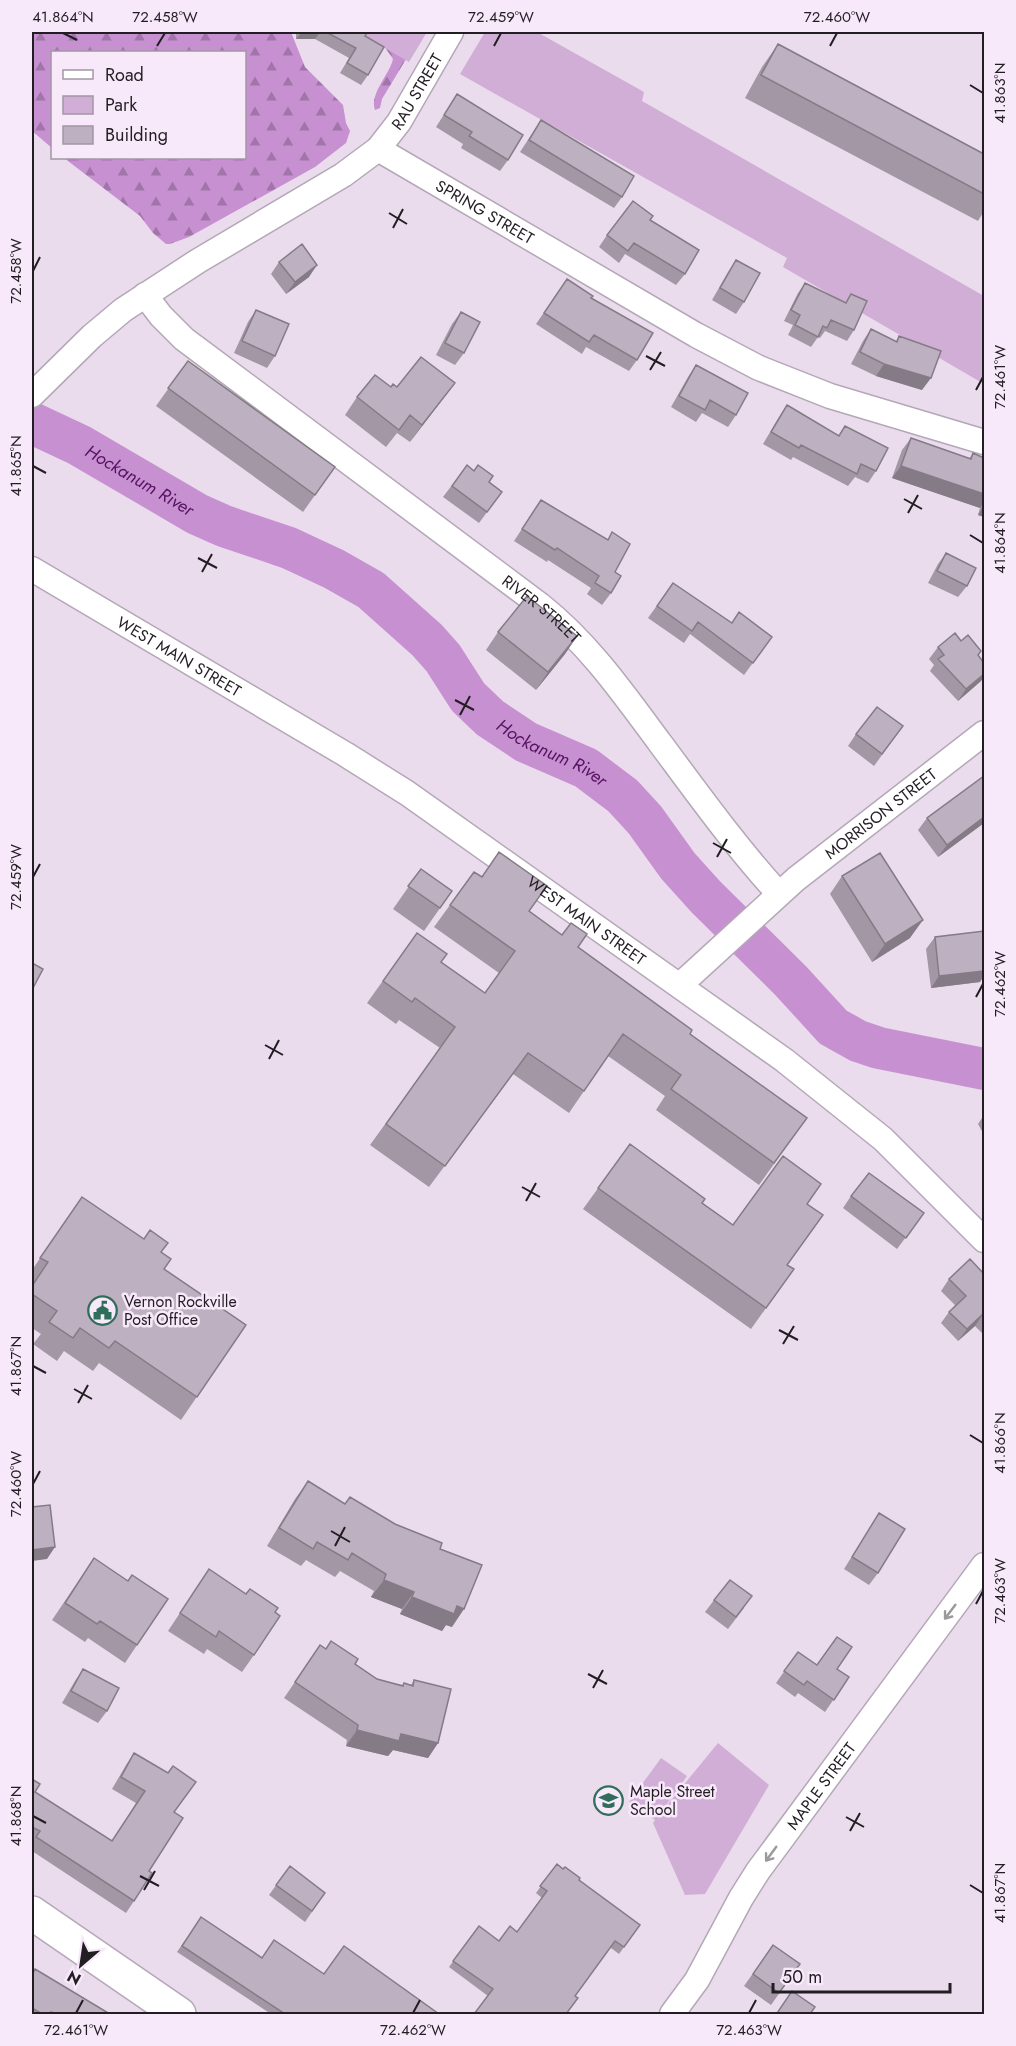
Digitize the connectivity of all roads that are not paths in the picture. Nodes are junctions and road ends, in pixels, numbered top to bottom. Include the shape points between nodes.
1 (451, 32) edge
2 (378, 149) junction
3 (145, 295) junction
4 (32, 395) edge
5 (984, 442) edge
6 (32, 569) edge
7 (984, 734) edge
8 (779, 894) junction
9 (680, 986) junction
10 (984, 1240) edge
11 (984, 1565) edge
12 (32, 1913) edge
13 (178, 2014) edge
14 (672, 2014) edge

1 - 2 street, RAU STREET via 399,122
2 - 3 street via 343,175
2 - 5 street, SPRING STREET via 759,368 830,396
3 - 4 street via 108,322
3 - 8 street, RIVER STREET via 184,339 569,629 601,664
6 - 9 street, WEST MAIN STREET via 389,782
7 - 8 street, MORRISON STREET
8 - 9 street
9 - 10 street, WEST MAIN STREET via 784,1060 883,1139
11 -> 14 street, MAPLE STREET via 754,1878 706,1964
12 - 13 main road

